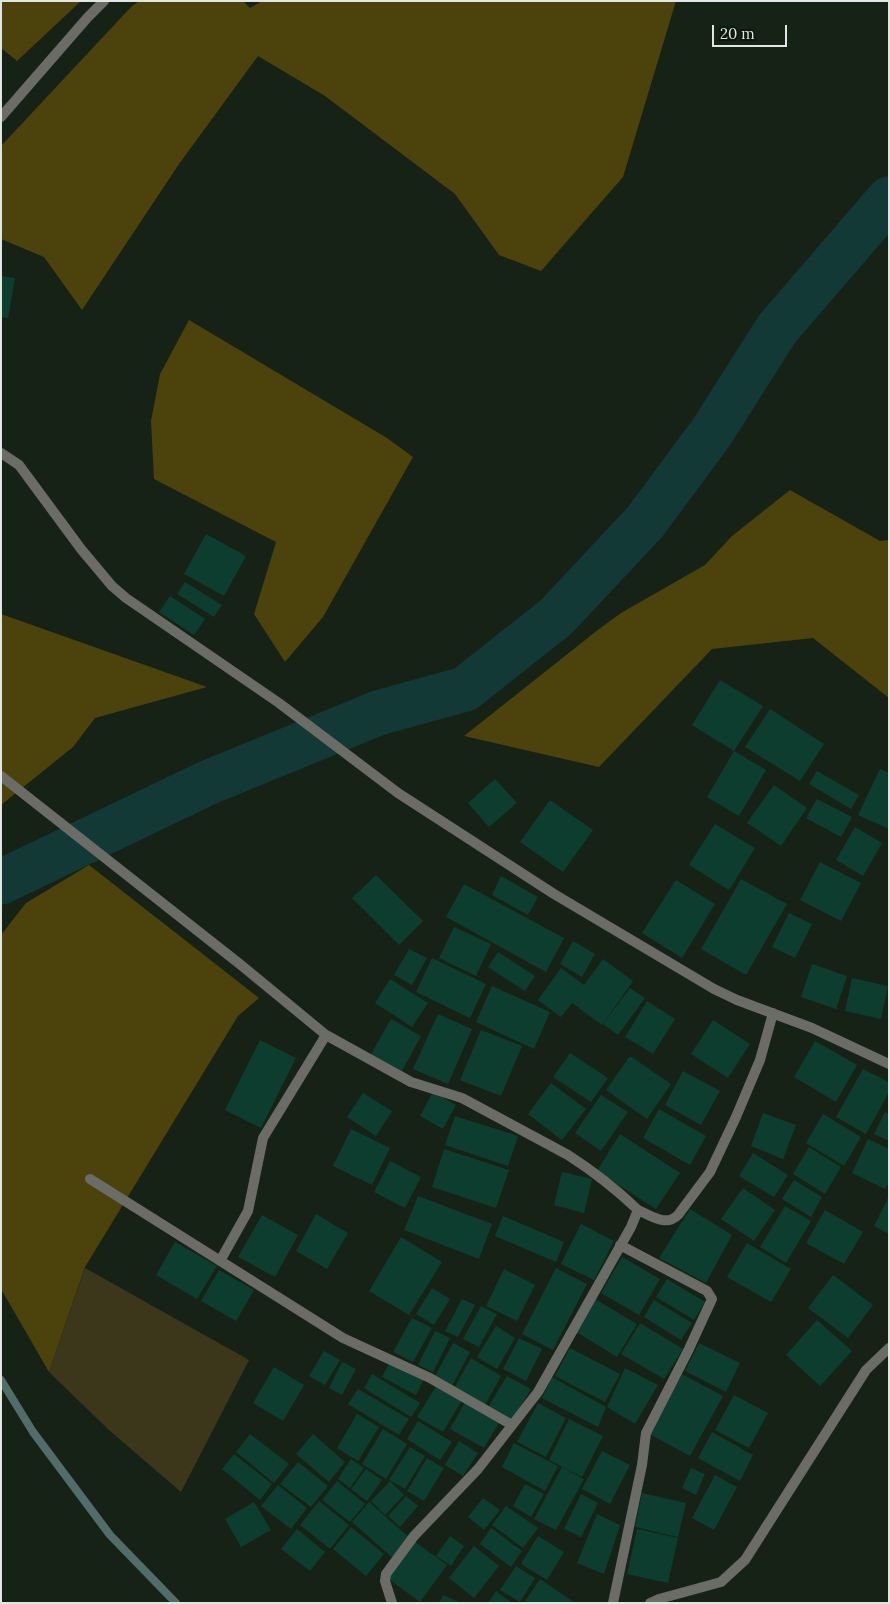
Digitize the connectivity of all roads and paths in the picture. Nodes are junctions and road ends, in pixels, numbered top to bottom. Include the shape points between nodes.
1 (104, 1) edge
2 (1, 117) edge
3 (1, 453) edge
4 (1, 776) edge
5 (773, 1013) junction
6 (326, 1035) junction
7 (889, 1064) edge
8 (90, 1179) dead end
9 (638, 1210) junction
10 (620, 1245) junction
11 (220, 1261) junction
12 (889, 1348) edge
13 (512, 1426) junction
14 (392, 1603) edge
15 (613, 1603) edge
16 (650, 1603) edge

1 - 2 street
3 - 5 street via 19,465 81,549 126,598 279,703 398,794 554,894 714,989
4 - 6 street
5 - 7 street
5 - 9 street via 760,1060 710,1172 673,1220 666,1221
6 - 9 street via 411,1082 462,1098 560,1151 622,1194
6 - 11 street via 263,1138 248,1211
8 - 11 street
9 - 10 street
10 - 13 street via 538,1392
10 - 15 street via 707,1291 712,1299 646,1433
11 - 13 street via 343,1338 430,1378
12 - 16 street via 866,1370 745,1560 722,1582
13 - 14 street via 478,1469 414,1536 386,1574

